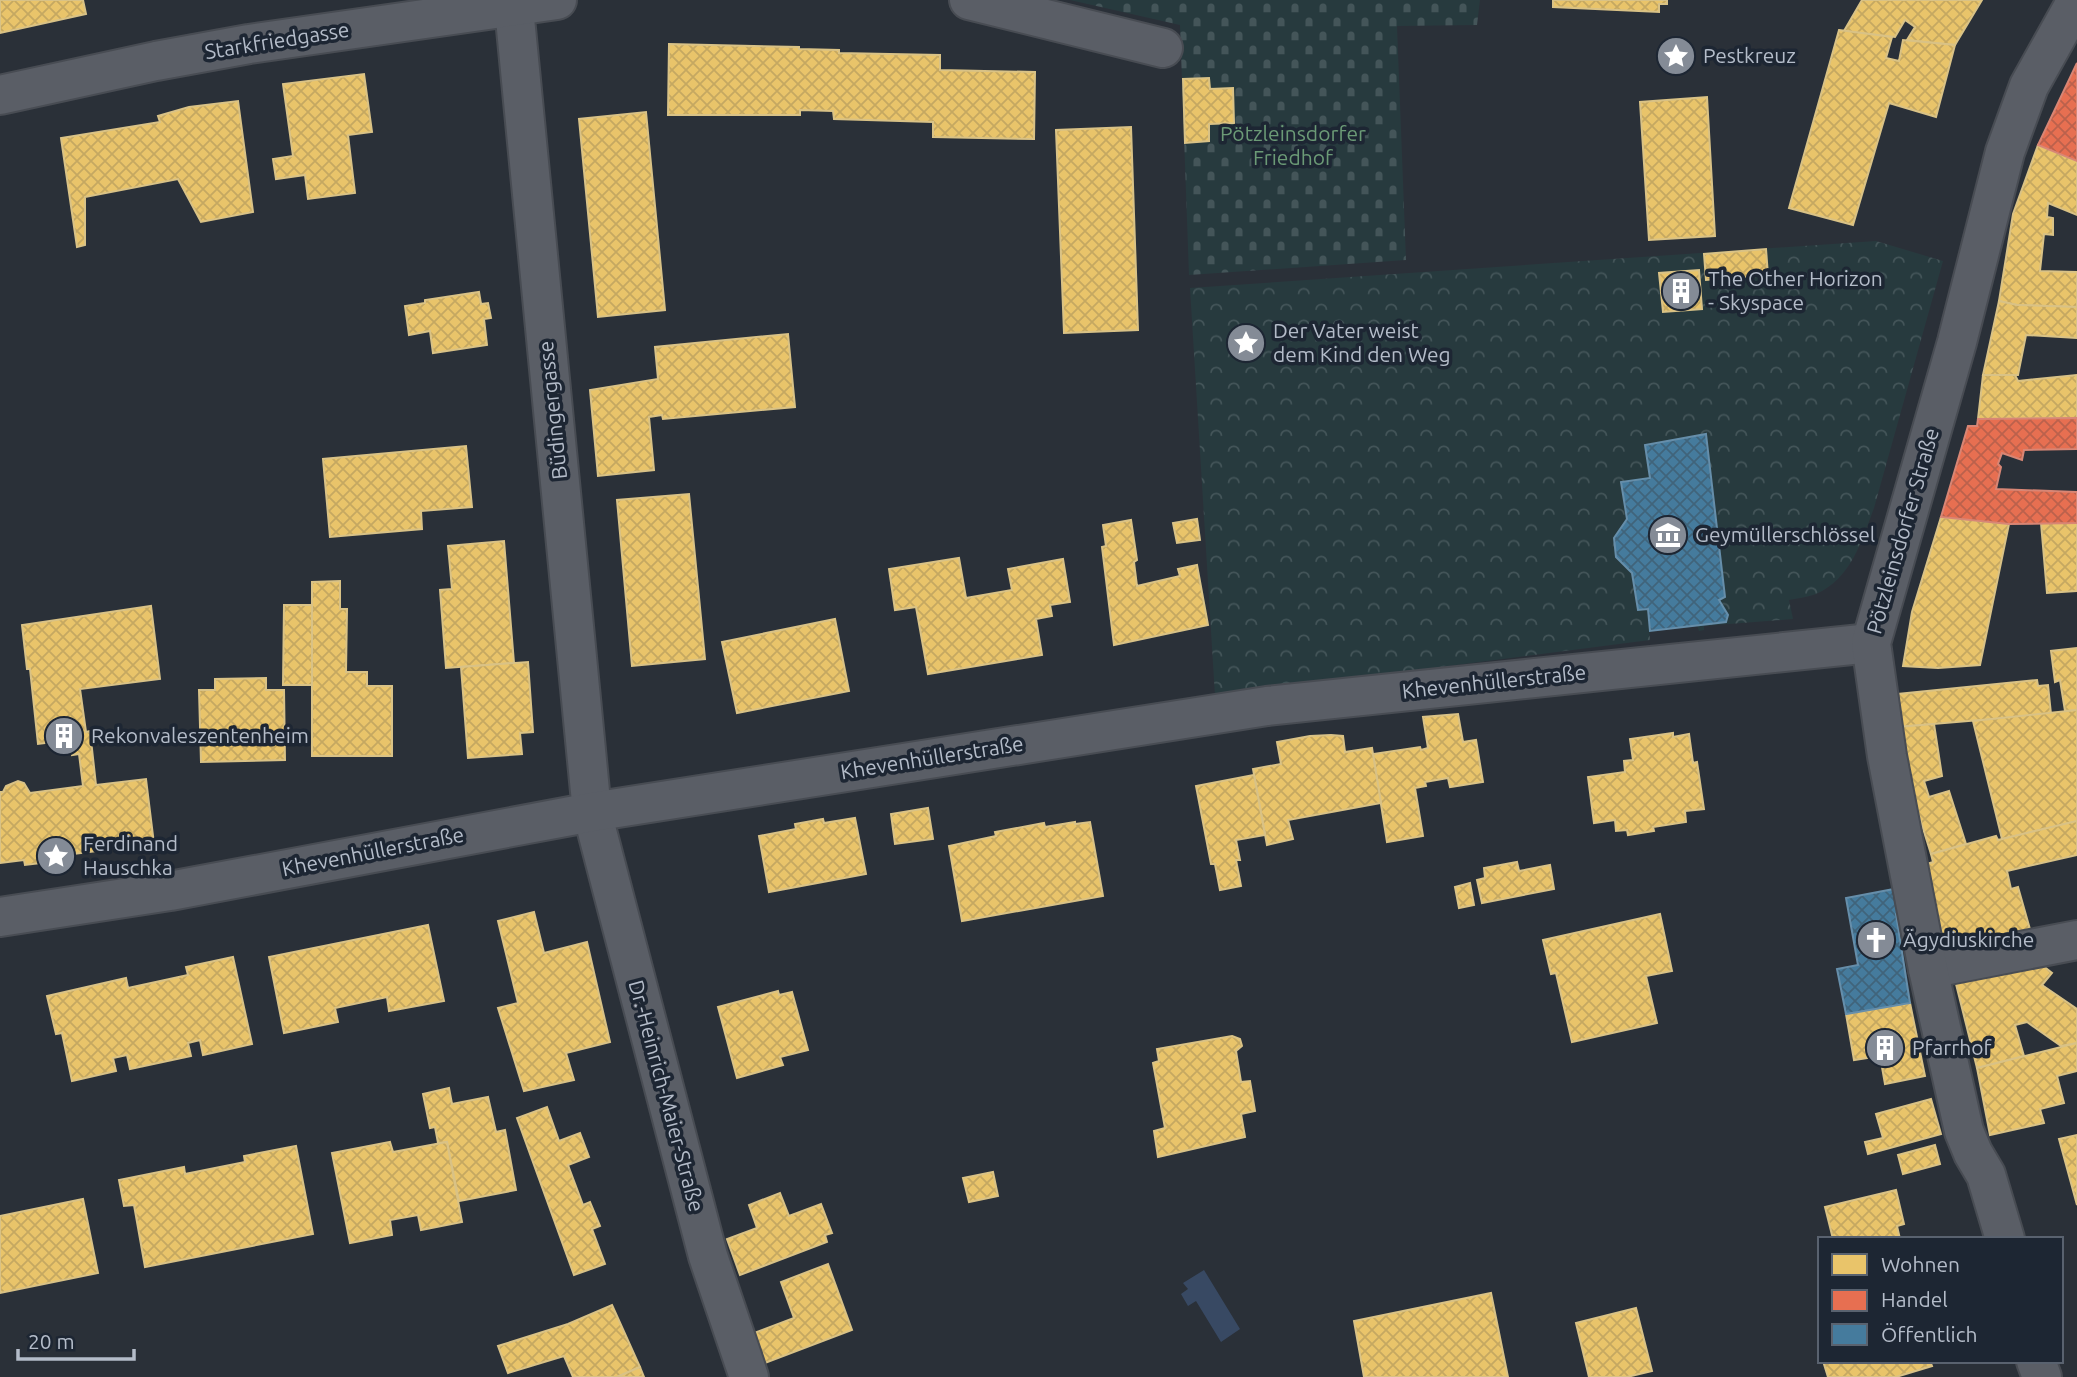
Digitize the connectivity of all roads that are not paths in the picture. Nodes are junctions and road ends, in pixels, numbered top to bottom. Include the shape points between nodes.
1 (557, 0) edge
2 (970, 0) edge
3 (2077, 0) edge
4 (514, 8) junction
5 (1163, 48) dead end
6 (0, 95) edge
7 (1871, 643) junction
8 (592, 812) junction
9 (0, 917) edge
10 (2077, 940) edge
11 (1928, 969) junction
12 (2004, 1237) edge
13 (749, 1377) edge

1 - 4 street, Starkfriedgasse
2 - 5 street
3 - 7 street, Pötzleinsdorfer Straße via 2029,86 2005,152 1957,342
4 - 6 street, Starkfriedgasse via 249,44
4 - 8 street, Büdingergasse
7 - 8 street, Khevenhüllerstraße via 1267,706
7 - 11 street, Pötzleinsdorfer Straße via 1887,756
8 - 9 street, Khevenhüllerstraße via 170,891
8 - 13 street, Dr.-Heinrich-Maier-Straße via 708,1256
10 - 11 street
11 - 12 street, Pötzleinsdorfer Straße via 1964,1131 1986,1175

